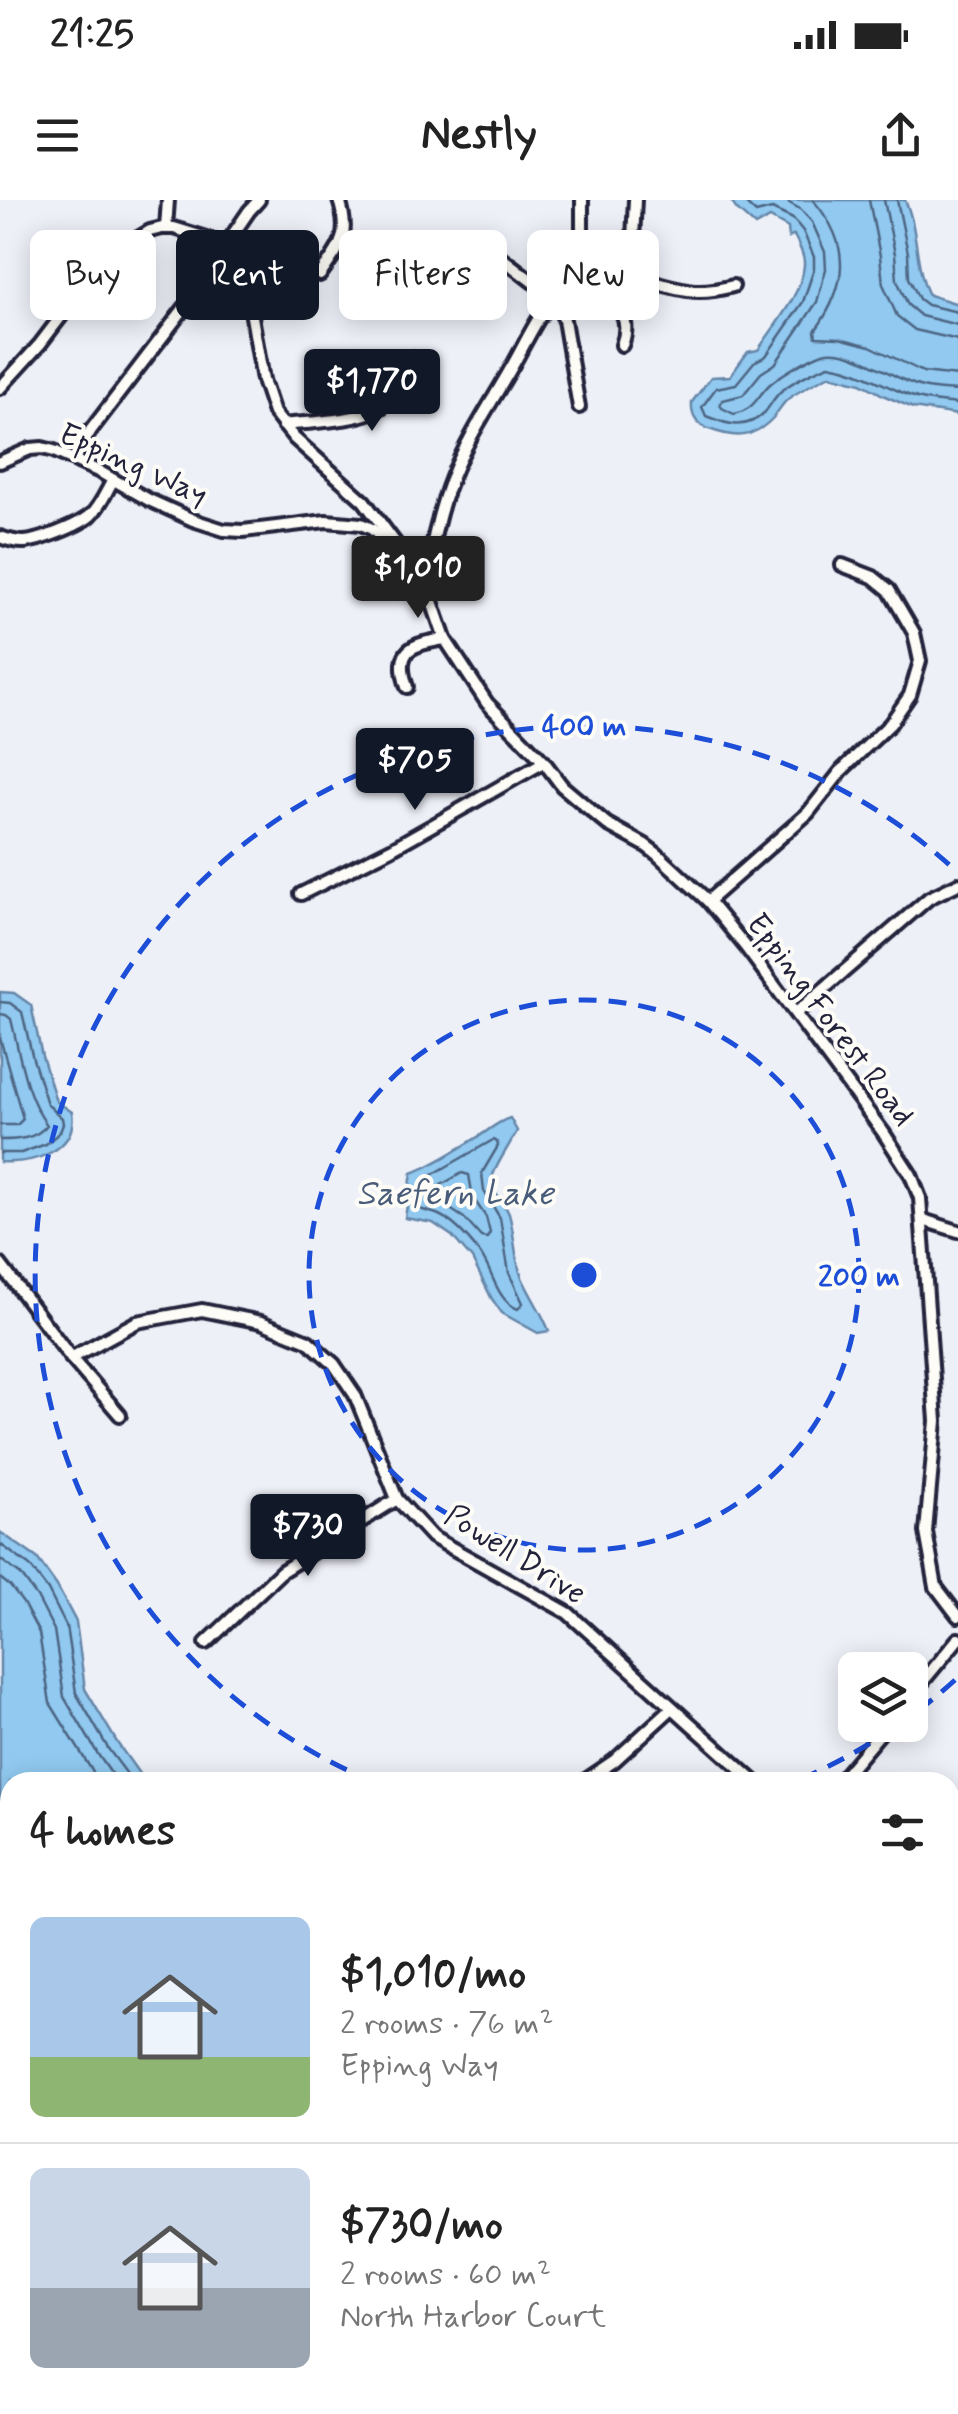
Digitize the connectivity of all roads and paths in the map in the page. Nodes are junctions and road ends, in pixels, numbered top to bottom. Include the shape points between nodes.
1 (168, 200) edge
2 (259, 200) edge
3 (340, 200) edge
4 (582, 200) edge
5 (634, 200) edge
6 (166, 228) junction
7 (237, 230) edge
8 (581, 230) edge
9 (633, 230) edge
10 (176, 231) edge
11 (320, 275) dead end
12 (659, 284) edge
13 (733, 286) dead end
14 (176, 320) edge
15 (254, 320) edge
16 (541, 320) edge
17 (564, 320) edge
18 (624, 320) edge
19 (622, 345) dead end
20 (411, 358) dead end
21 (0, 388) edge
22 (579, 406) dead end
23 (282, 425) junction
24 (74, 459) junction
25 (0, 462) edge
26 (112, 480) junction
27 (0, 536) edge
28 (408, 562) junction
29 (842, 564) dead end
30 (428, 590) junction
31 (445, 639) junction
32 (406, 688) dead end
33 (544, 762) junction
34 (958, 884) edge
35 (301, 894) dead end
36 (708, 901) junction
37 (796, 1013) junction
38 (923, 1220) junction
39 (958, 1231) edge
40 (0, 1264) edge
41 (71, 1358) junction
42 (120, 1415) dead end
43 (396, 1499) junction
44 (958, 1616) edge
45 (958, 1640) edge
46 (206, 1643) dead end
47 (928, 1676) edge
48 (671, 1708) junction
49 (873, 1742) edge
50 (598, 1772) edge
51 (745, 1772) edge
52 (847, 1772) edge

1 - 6 street
2 - 7 street
3 - 11 street via 345,236
4 - 8 street
5 - 9 street
6 - 10 street
6 - 21 street via 150,231 106,261
12 - 13 street via 690,291
14 - 24 street
15 - 23 street via 263,380
16 - 30 street via 453,474
17 - 22 street
18 - 19 street
20 - 23 street via 378,410
23 - 28 street via 364,502
24 - 25 street, Epping Way via 42,448
24 - 26 street, Epping Way
26 - 27 street via 96,510 72,527 29,541
26 - 28 street, Epping Way via 224,530 362,524
28 - 30 street, Epping Way
29 - 36 street via 889,590 914,634 920,661 910,695 808,813
30 - 31 street, Epping Way
31 - 32 street via 405,654
31 - 33 street, Epping Way via 486,703
33 - 35 street
33 - 36 street, Epping Forest Road via 562,786 645,845
34 - 37 street via 929,898
36 - 37 street, Epping Forest Road
37 - 38 street, Epping Forest Road via 910,1175
38 - 39 street
38 - 44 street, Epping Forest Road via 936,1420 926,1532 936,1587
40 - 41 street
41 - 42 street
41 - 43 street, Powell Drive via 138,1322 202,1310 308,1340 354,1395
43 - 46 street via 282,1571
43 - 48 street, Powell Drive via 432,1537 568,1614
45 - 47 street
48 - 50 street
48 - 51 street, Powell Drive
49 - 52 street

